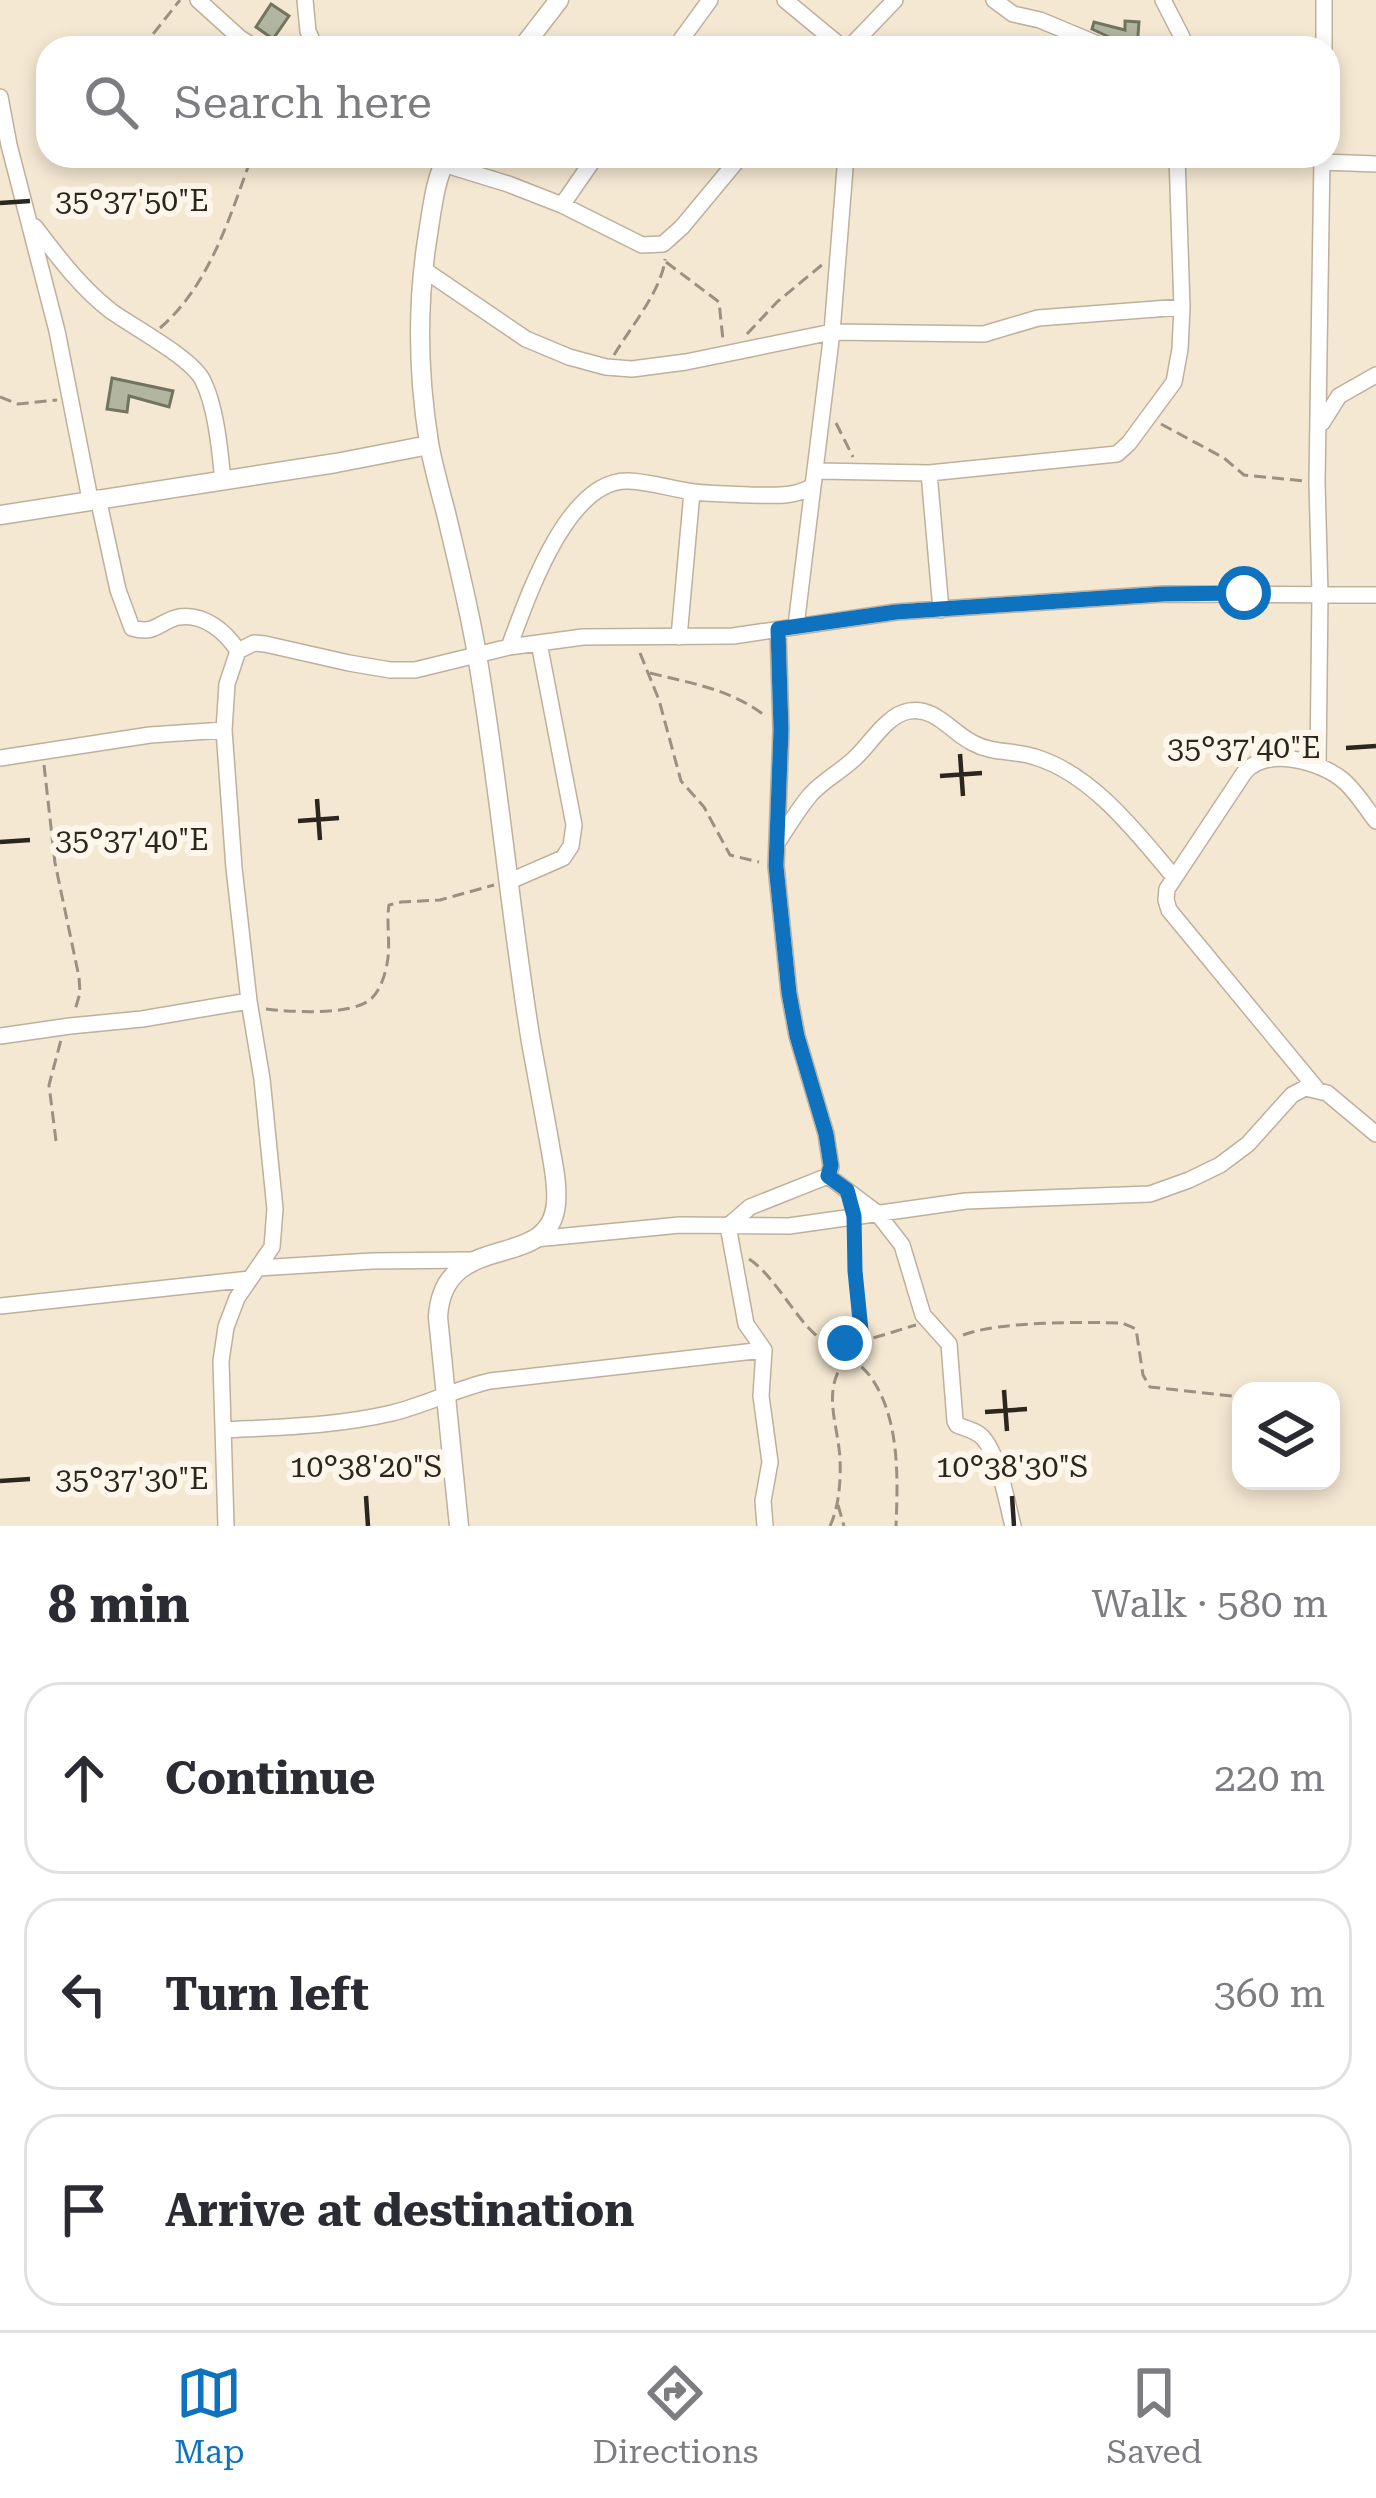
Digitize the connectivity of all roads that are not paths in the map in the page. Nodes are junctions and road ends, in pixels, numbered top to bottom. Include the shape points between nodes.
1 (198, 0) edge
2 (305, 0) edge
3 (559, 0) edge
4 (710, 0) edge
5 (785, 0) edge
6 (895, 0) edge
7 (994, 0) edge
8 (1163, 0) edge
9 (1324, 0) edge
10 (238, 36) edge
11 (310, 36) edge
12 (532, 36) edge
13 (684, 36) edge
14 (831, 36) edge
15 (858, 36) edge
16 (1078, 36) edge
17 (1181, 36) edge
18 (1324, 36) edge
19 (0, 97) edge
20 (1340, 161) edge
21 (1376, 164) edge
22 (438, 168) edge
23 (464, 168) edge
24 (588, 168) edge
25 (731, 168) edge
26 (845, 168) edge
27 (1177, 168) edge
28 (1322, 168) edge
29 (562, 205) junction
30 (29, 220) junction
31 (423, 269) junction
32 (1181, 307) junction
33 (832, 332) junction
34 (1376, 375) edge
35 (1319, 429) junction
36 (429, 445) junction
37 (929, 473) junction
38 (815, 478) junction
39 (223, 481) junction
40 (692, 492) junction
41 (94, 499) junction
42 (0, 515) edge
43 (1320, 594) junction
44 (1376, 595) edge
45 (941, 610) junction
46 (796, 626) junction
47 (778, 629) junction
48 (679, 638) junction
49 (539, 643) junction
50 (509, 646) junction
51 (238, 650) junction
52 (477, 655) junction
53 (224, 730) junction
54 (0, 758) edge
55 (1318, 765) junction
56 (1376, 821) edge
57 (778, 842) junction
58 (1174, 877) junction
59 (508, 882) junction
60 (249, 1004) junction
61 (0, 1036) edge
62 (1316, 1088) junction
63 (1376, 1133) edge
64 (828, 1176) junction
65 (847, 1190) junction
66 (877, 1213) junction
67 (854, 1216) junction
68 (728, 1226) junction
69 (535, 1239) junction
70 (472, 1260) junction
71 (254, 1273) junction
72 (0, 1306) edge
73 (764, 1350) junction
74 (447, 1393) junction
75 (224, 1430) junction
76 (226, 1526) edge
77 (459, 1526) edge
78 (765, 1526) edge
79 (1013, 1526) edge

1 - 10 street
2 - 11 street
3 - 12 street
4 - 13 street
5 - 14 street
6 - 15 street
7 - 16 street
8 - 17 street
9 - 18 street
19 - 30 street
20 - 21 street
22 - 31 street
23 - 29 street
24 - 29 street
25 - 29 street via 664,252
26 - 33 street
27 - 32 street
28 - 35 street
30 - 39 street via 83,286 202,379
30 - 41 street
31 - 33 street via 526,339 606,367 657,368
31 - 36 street
32 - 33 street via 1038,318 984,334
32 - 37 street via 1174,382 1117,454
33 - 38 street
34 - 35 street via 1340,396
35 - 43 street
36 - 39 street
36 - 52 street
37 - 38 street
37 - 45 street
38 - 40 street via 786,496
38 - 46 street
39 - 41 street
40 - 48 street
40 - 50 street via 606,483 561,531
41 - 42 street
41 - 51 street via 132,628 194,618 219,628
43 - 44 street
43 - 45 street via 1163,594
43 - 55 street
45 - 46 street
46 - 47 street
47 - 48 street
47 - 57 street
48 - 49 street
49 - 50 street
49 - 59 street via 574,825 563,858
50 - 52 street
51 - 52 street via 265,644 390,670
51 - 53 street
52 - 59 street
53 - 54 street
53 - 60 street
55 - 56 street via 1349,785
55 - 58 street via 1251,765
57 - 58 street via 811,795 887,725 923,710 986,749 1031,755 1068,774 1101,796
57 - 64 street via 789,993 826,1134
58 - 62 street via 1169,910
59 - 69 street via 555,1178 551,1226
60 - 61 street
60 - 71 street via 275,1209 272,1247
62 - 63 street
62 - 66 street via 1292,1095 1220,1165 1150,1194
64 - 65 street
64 - 68 street via 750,1207
65 - 66 street
65 - 67 street
66 - 67 street
66 - 79 street via 902,1245 928,1322 947,1339 955,1421 986,1440
67 - 68 street
68 - 69 street
68 - 73 street via 746,1324
69 - 70 street
70 - 71 street
70 - 74 street via 442,1288 439,1302
71 - 72 street
71 - 75 street via 226,1327
73 - 74 street via 510,1378
73 - 78 street
74 - 75 street via 365,1418
74 - 77 street
75 - 76 street

